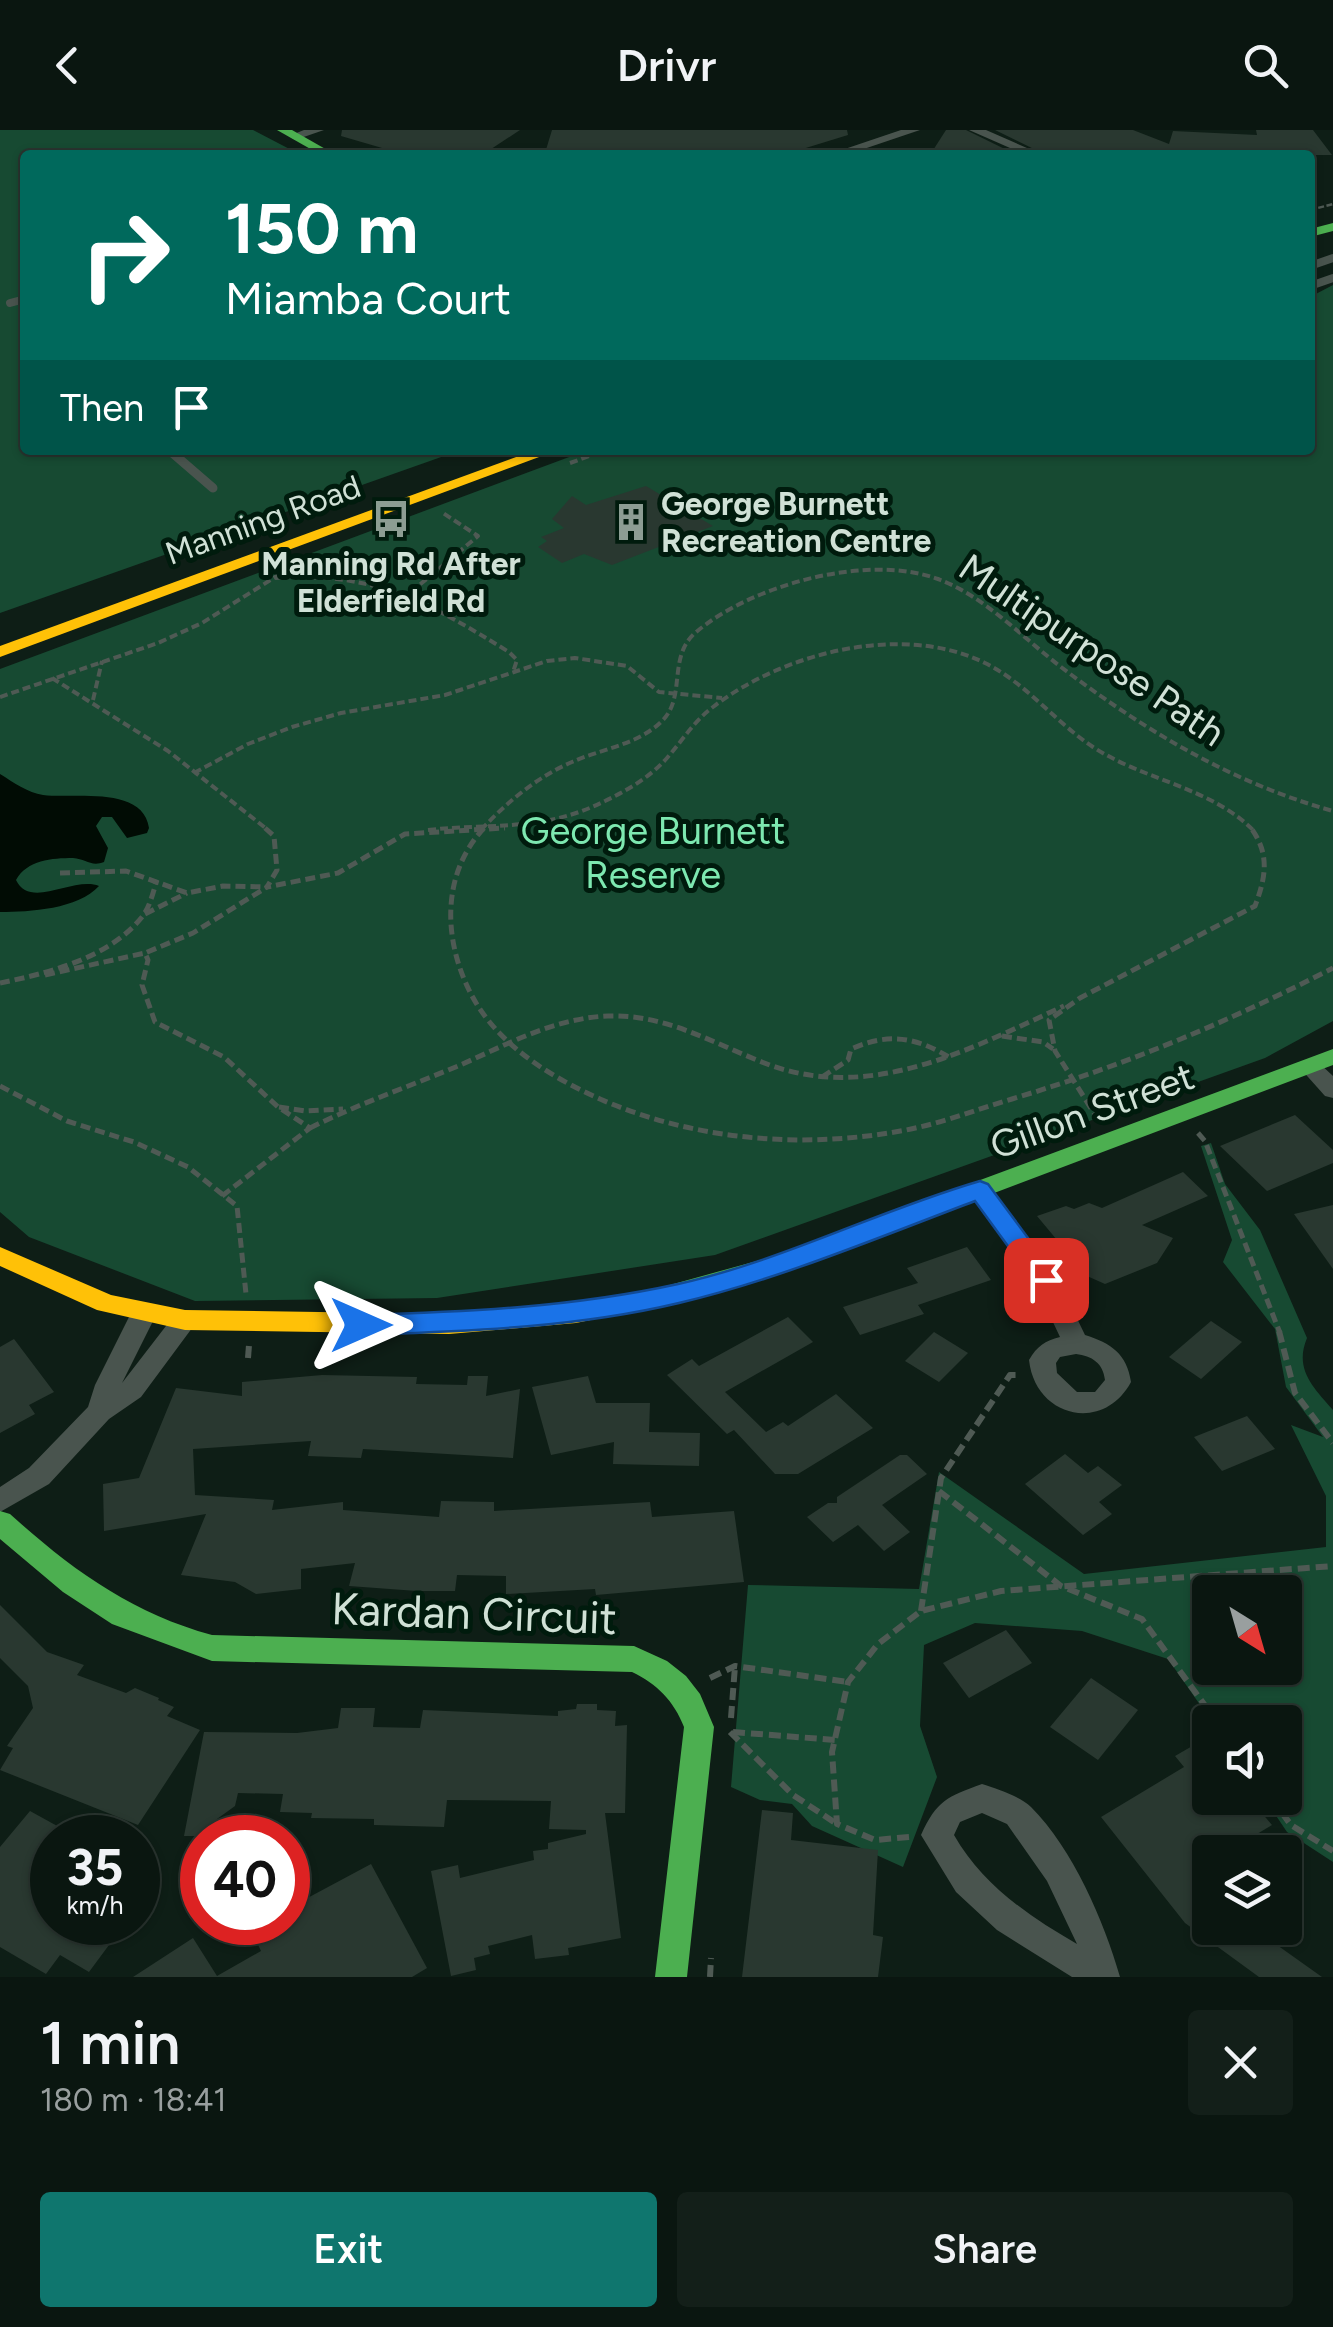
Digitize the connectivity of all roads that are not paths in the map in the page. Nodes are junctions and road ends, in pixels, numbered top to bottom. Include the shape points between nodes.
1 (914, 130) edge
2 (975, 130) edge
3 (299, 132) edge
4 (323, 150) edge
5 (849, 150) edge
6 (1025, 150) edge
7 (20, 300) edge
8 (10, 303) dead end
9 (175, 455) edge
10 (482, 455) edge
11 (553, 459) edge
12 (213, 488) dead end
13 (0, 629) edge
14 (0, 652) edge
15 (1333, 1057) edge
16 (1311, 1068) junction
17 (1333, 1090) edge
18 (980, 1190) junction
19 (0, 1256) edge
20 (144, 1312) junction
21 (185, 1320) junction
22 (1076, 1344) junction
23 (100, 1412) junction
24 (0, 1501) edge
25 (0, 1522) edge
26 (671, 1977) edge
27 (1104, 1977) edge

1 - 5 street
2 - 6 street
3 - 4 street
7 - 8 lane
9 - 12 lane
10 - 13 street, Manning Road
11 - 14 street, Manning Road
15 - 16 street, Gillon Street
16 - 17 street
16 - 18 street, Gillon Street
18 - 21 street, Gillon Street via 724,1282 576,1313 449,1324
18 - 22 street via 1046,1280
19 - 20 street, Gillon Street via 74,1292
20 - 21 street, Gillon Street
20 - 23 street
21 - 23 street via 132,1390
22 - 22 street via 1113,1362 1118,1382 1098,1401 1072,1401 1055,1393 1042,1375 1052,1350
23 - 24 street via 38,1476
25 - 26 street, Kardan Circuit via 88,1600 157,1635 212,1648 634,1659 657,1667 691,1702 699,1730
27 - 27 street via 999,1912 950,1864 937,1835 950,1812 982,1798 1018,1814 1066,1884

